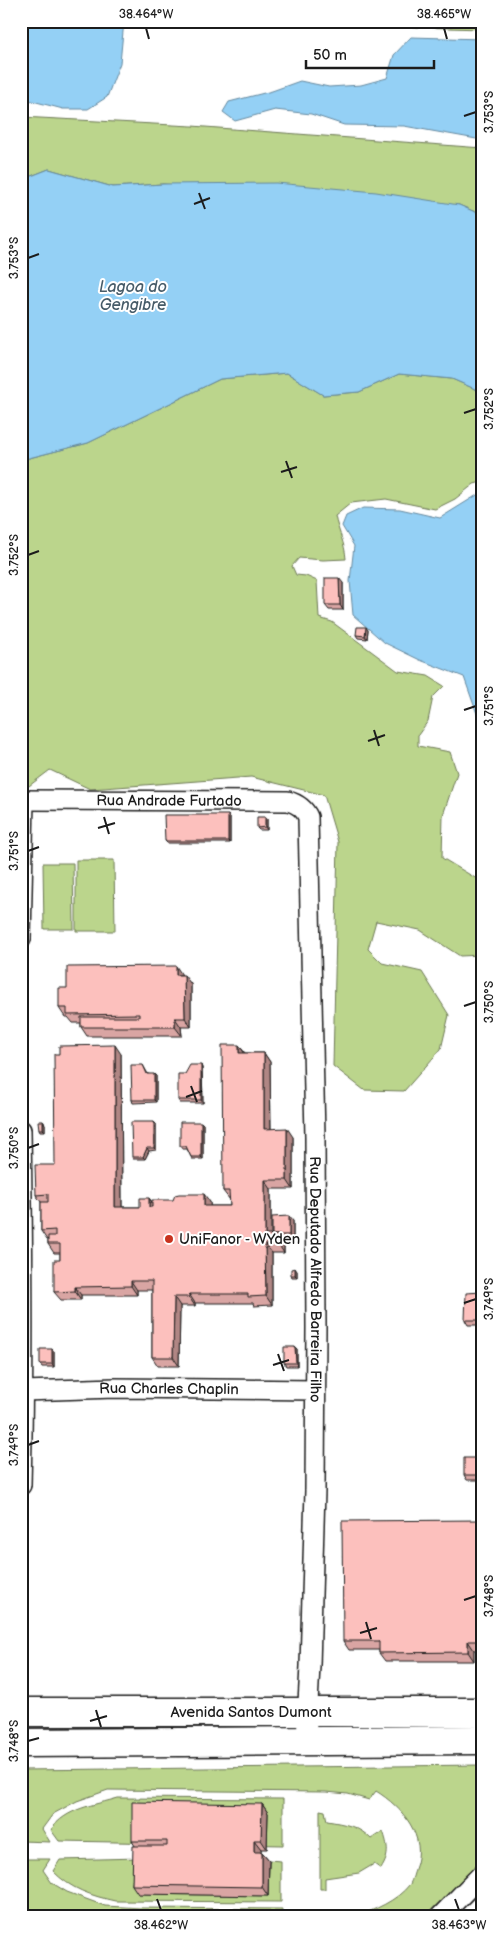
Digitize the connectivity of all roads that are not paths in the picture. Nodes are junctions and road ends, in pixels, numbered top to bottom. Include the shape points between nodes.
1 (23, 800) edge
2 (308, 817) joint
3 (21, 939) edge
4 (21, 1130) edge
5 (22, 1260) edge
6 (315, 1390) junction
7 (24, 1391) junction
8 (21, 1486) edge
9 (21, 1700) edge
10 (21, 1712) edge
11 (475, 1712) edge
12 (434, 1713) junction
13 (307, 1714) junction
14 (433, 1740) junction
15 (475, 1740) edge
16 (306, 1741) junction
17 (21, 1743) edge
18 (482, 1874) edge
19 (482, 1904) edge
20 (446, 1915) edge
21 (469, 1917) edge

1 - 2 street, Rua Andrade Furtado via 282,801 296,804
1 - 3 street
2 - 6 street, Rua Deputado Alfredo Barreira Filho via 315,1156
4 - 5 street
5 - 7 street
6 - 7 street, Rua Charles Chaplin via 115,1388
6 - 13 street, Rua Deputado Alfredo Barreira Filho
7 - 8 street
9 - 10 street
10 - 13 main road, Avenida Santos Dumont
11 - 12 main road, Avenida Santos Dumont
11 - 15 main road
12 - 13 main road, Avenida Santos Dumont
12 - 14 main road
13 - 16 street, Rua Deputado Alfredo Barreira Filho
14 - 15 main road, Avenida Santos Dumont
14 - 16 main road, Avenida Santos Dumont
16 - 17 main road, Avenida Santos Dumont
18 - 20 street
19 - 21 street

